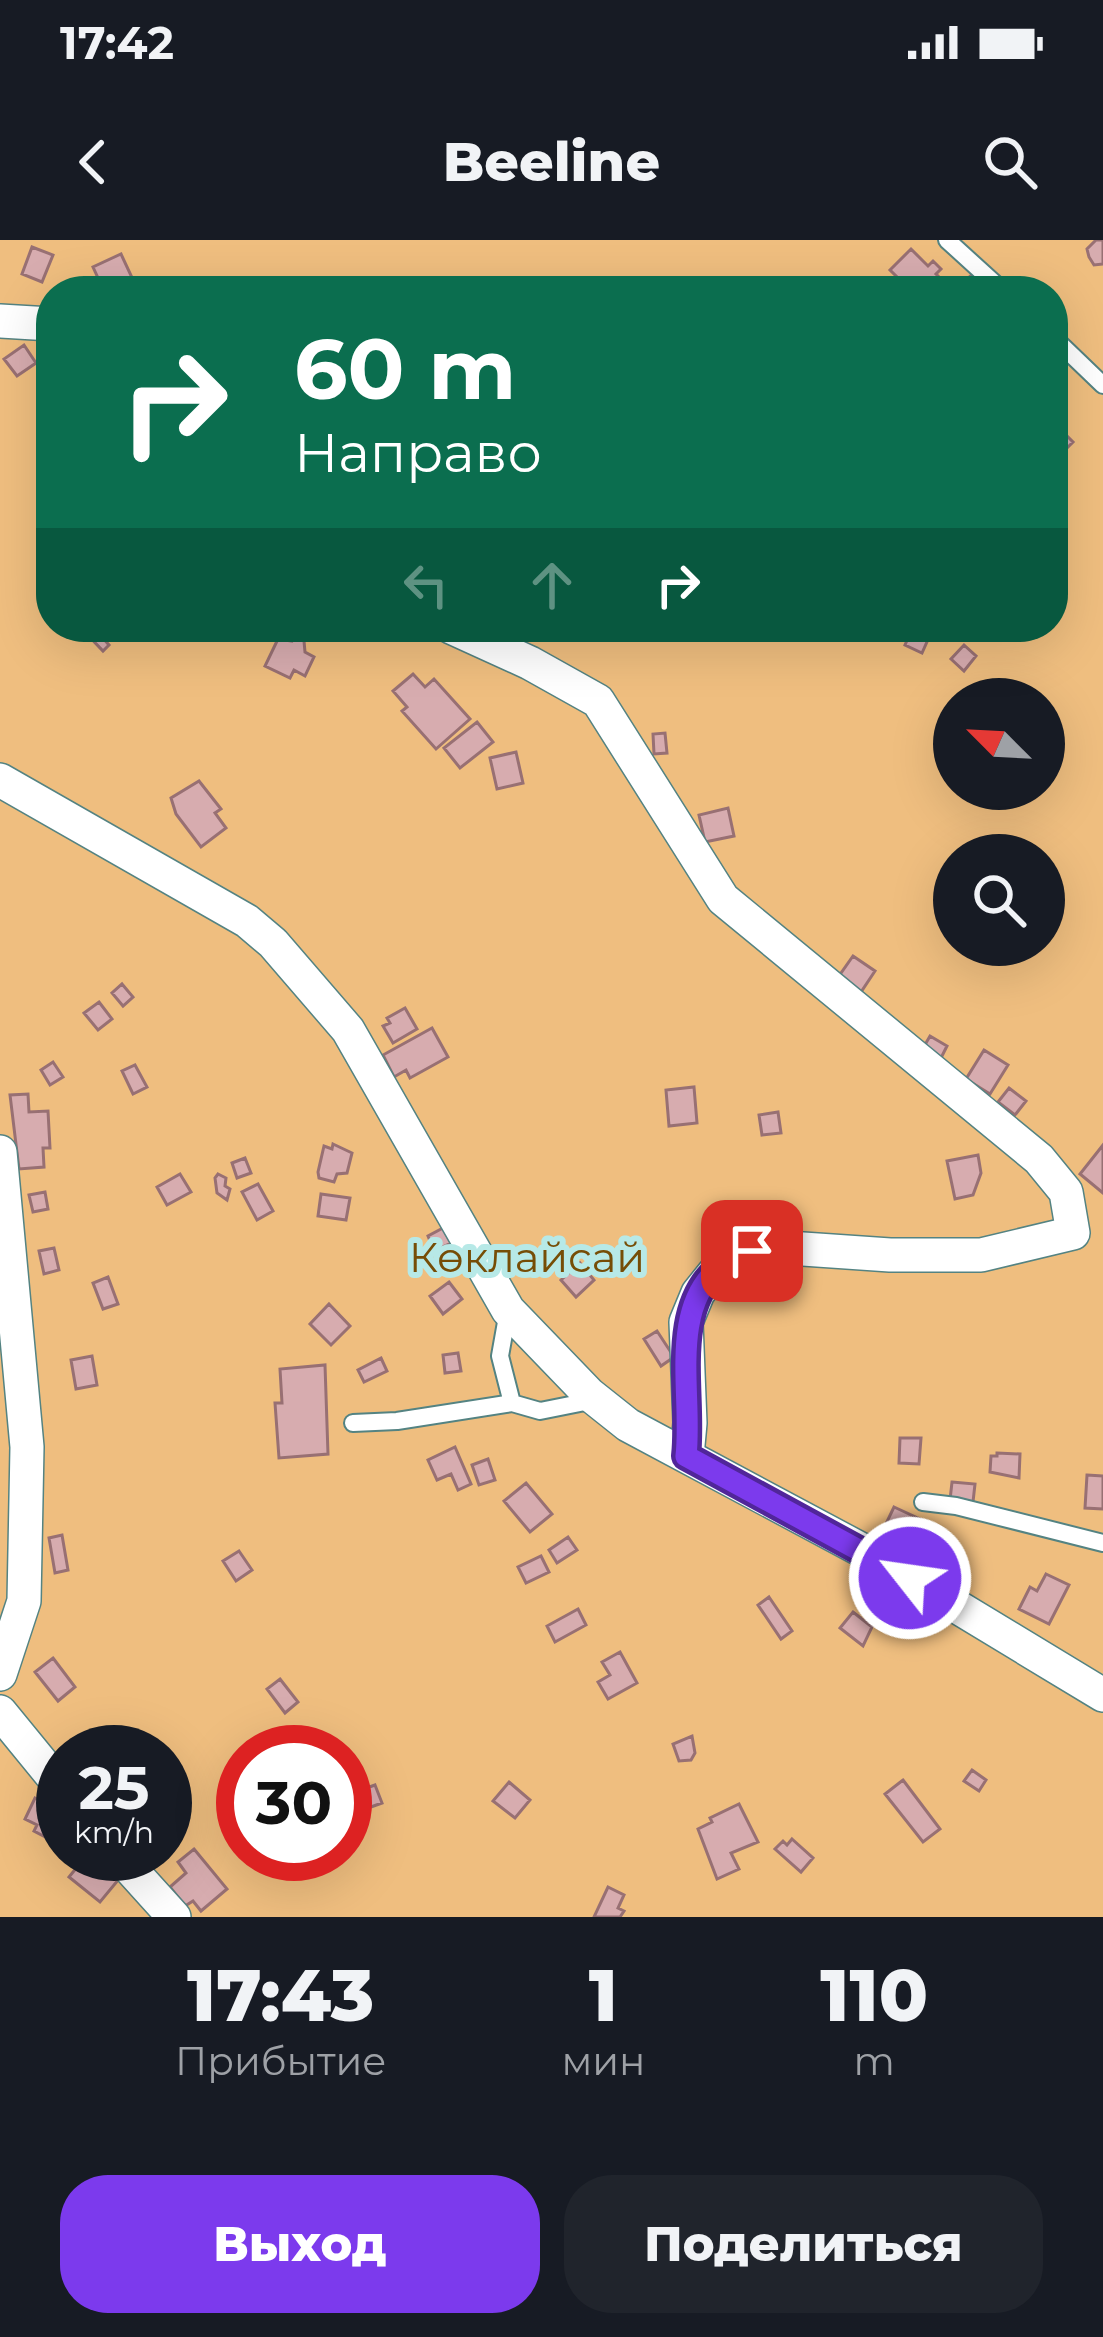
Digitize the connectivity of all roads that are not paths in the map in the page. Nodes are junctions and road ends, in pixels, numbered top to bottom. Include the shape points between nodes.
1 (947, 240) edge
2 (987, 276) edge
3 (0, 321) edge
4 (36, 323) edge
5 (1068, 351) edge
6 (1103, 385) edge
7 (481, 642) edge
8 (0, 780) edge
9 (0, 1152) edge
10 (508, 1310) junction
11 (596, 1400) junction
12 (512, 1402) junction
13 (352, 1424) dead end
14 (686, 1456) junction
15 (923, 1502) dead end
16 (1103, 1543) edge
17 (0, 1674) edge
18 (1103, 1695) edge
19 (0, 1712) edge
20 (36, 1756) edge
21 (141, 1881) edge
22 (174, 1917) edge

1 - 2 lane
3 - 4 street
5 - 6 lane
7 - 14 street via 598,701 723,898 1039,1159 1066,1192 1072,1233 981,1256 774,1247 719,1268 686,1322
8 - 10 street via 273,943 348,1030
9 - 17 street via 28,1447 24,1601
10 - 11 street
10 - 12 lane via 500,1356
11 - 12 lane via 541,1411
11 - 14 street
12 - 13 lane
14 - 18 street via 875,1557
15 - 16 lane
19 - 20 street
21 - 22 street

